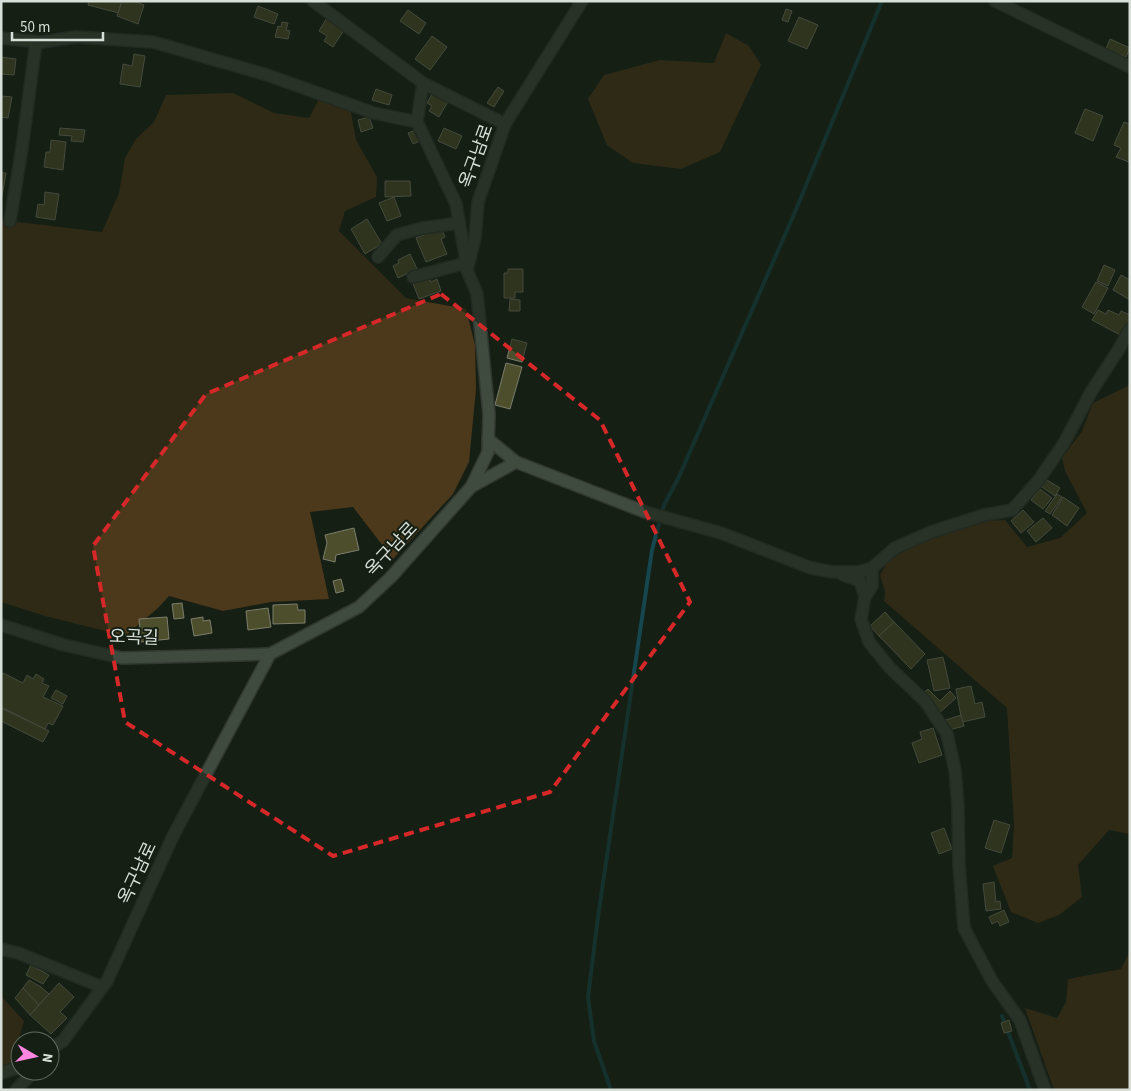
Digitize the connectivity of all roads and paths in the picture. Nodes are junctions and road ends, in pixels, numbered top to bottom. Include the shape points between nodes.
1 (313, 1) edge
2 (582, 1) edge
3 (995, 1) edge
4 (1, 38) edge
5 (36, 42) junction
6 (1130, 67) edge
7 (423, 83) junction
8 (417, 122) junction
9 (505, 124) junction
10 (10, 221) dead end
11 (459, 223) junction
12 (378, 257) dead end
13 (467, 267) junction
14 (413, 277) dead end
15 (1130, 329) edge
16 (488, 439) junction
17 (516, 462) junction
18 (472, 487) junction
19 (872, 568) junction
20 (833, 572) junction
21 (865, 597) junction
22 (1, 625) edge
23 (270, 654) junction
24 (1, 948) edge
25 (102, 987) junction
26 (63, 1041) junction
27 (60, 1043) edge
28 (60, 1044) edge
29 (1045, 1090) edge

1 - 7 street
2 - 9 street, 옥구남로
3 - 6 street
4 - 5 street
5 - 8 street via 76,37 153,42 267,75 374,113
5 - 10 street
7 - 8 street
7 - 9 street
8 - 11 street via 456,204
9 - 13 street, 옥구남로 via 478,202 476,238
11 - 12 street via 397,235
11 - 13 street
13 - 14 street
13 - 16 street, 옥구남로 via 477,294 489,414
15 - 19 street via 1090,392 1064,443 1038,481 1012,510 984,515 931,532 894,548
16 - 17 street
16 - 18 street, 옥구남로 via 488,452
17 - 18 street
17 - 20 street via 645,512 721,533 811,568
18 - 23 street, 옥구남로 via 392,577 359,607
19 - 20 street via 858,572
19 - 21 street via 872,586
20 - 21 street via 860,581
21 - 29 street via 862,619 869,642 890,668 925,701 947,734 955,770 964,928 992,980 1020,1020
22 - 23 street, 오곡길 via 64,645 122,658
23 - 25 street, 옥구남로 via 173,836
24 - 25 street
25 - 26 street, 옥구남로
26 - 27 street, 옥구남로
26 - 28 street

